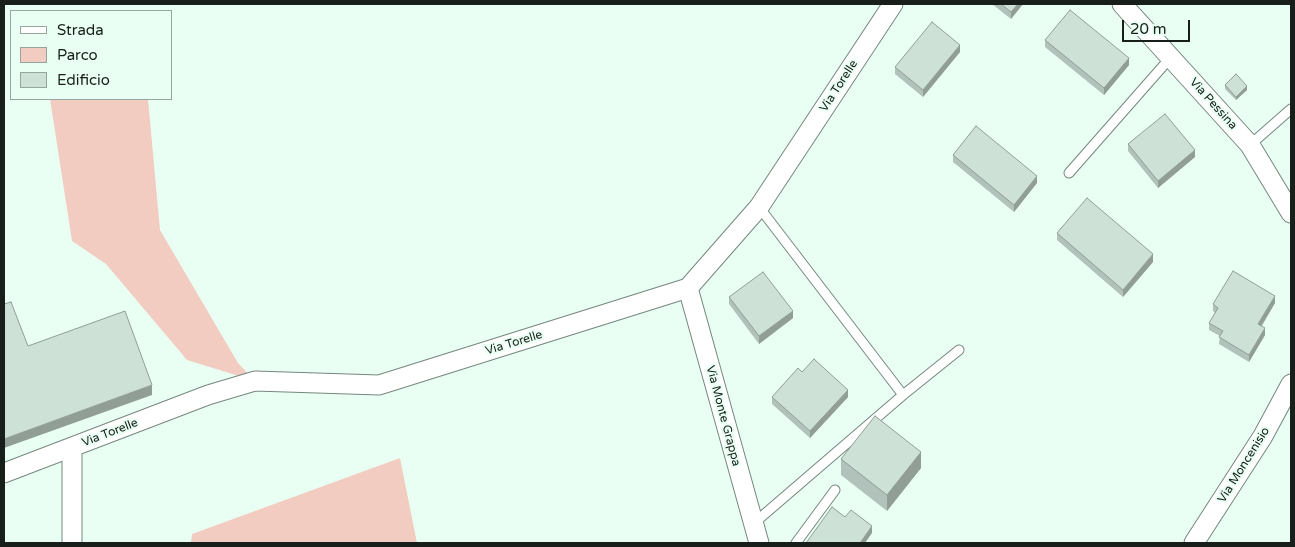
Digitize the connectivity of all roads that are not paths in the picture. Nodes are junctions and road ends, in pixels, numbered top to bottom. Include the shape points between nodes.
1 (893, 4) edge
2 (1122, 4) edge
3 (1171, 57) junction
4 (1291, 109) edge
5 (1250, 144) junction
6 (1069, 173) dead end
7 (759, 207) junction
8 (1291, 213) edge
9 (688, 288) junction
10 (959, 350) dead end
11 (1291, 384) edge
12 (903, 395) junction
13 (72, 447) junction
14 (4, 473) edge
15 (835, 490) dead end
16 (753, 524) junction
17 (72, 543) edge
18 (758, 543) edge
19 (796, 543) edge
20 (1194, 543) edge

1 - 7 street, Via Torelle
2 - 3 street, Via Pessina
3 - 5 street, Via Pessina
3 - 6 lane
4 - 5 lane
5 - 8 street, Via Pessina
7 - 9 street, Via Torelle
7 - 12 lane
9 - 13 street, Via Torelle via 379,385 255,381 208,395
9 - 16 street, Via Monte Grappa
10 - 12 lane
11 - 20 street, Via Moncenisio via 1263,436
12 - 16 lane
13 - 14 street, Via Torelle
13 - 17 street
15 - 19 lane
16 - 18 street, Via Monte Grappa

